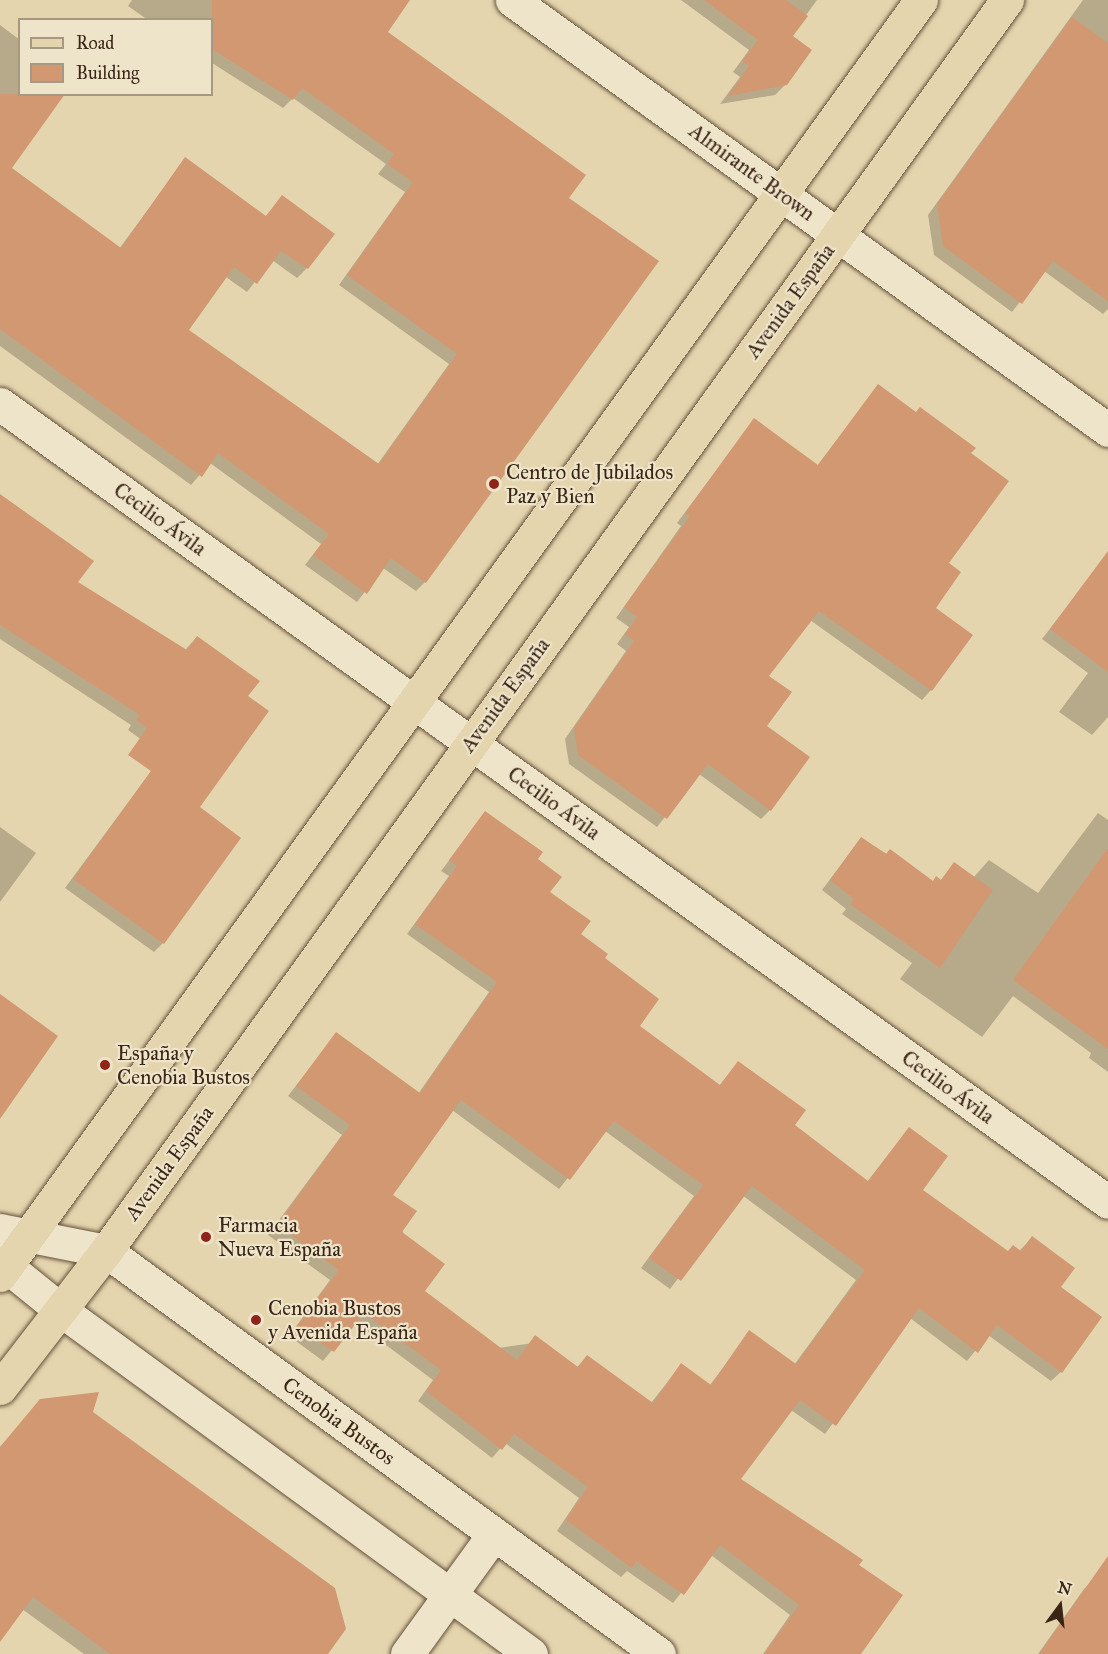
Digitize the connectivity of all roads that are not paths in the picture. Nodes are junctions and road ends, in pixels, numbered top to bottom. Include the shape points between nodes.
1 (512, 0) edge
2 (921, 0) edge
3 (1007, 0) edge
4 (782, 193) junction
5 (838, 234) junction
6 (0, 405) edge
7 (1108, 430) edge
8 (414, 702) junction
9 (471, 743) junction
10 (1108, 1202) edge
11 (15, 1233) edge
12 (106, 1251) junction
13 (2, 1267) edge
14 (62, 1311) junction
15 (0, 1388) edge
16 (494, 1534) junction
17 (450, 1595) junction
18 (407, 1654) edge
19 (531, 1654) edge
20 (659, 1654) edge

1 - 4 street, Almirante Brown
2 - 4 main road
3 - 5 main road, Avenida España
4 - 5 street, Almirante Brown
4 - 8 main road
5 - 7 street, Almirante Brown
5 - 9 main road, Avenida España
6 - 8 street, Cecilio Ávila
8 - 9 street, Cecilio Ávila
8 - 11 main road
9 - 10 street, Cecilio Ávila
9 - 12 main road, Avenida España
11 - 12 street, Cenobia Bustos
11 - 13 main road
12 - 14 main road, Avenida España
12 - 16 street, Cenobia Bustos
13 - 14 street
14 - 15 main road, Avenida España
14 - 17 street
16 - 17 street
16 - 20 street, Cenobia Bustos
17 - 18 street
17 - 19 street

